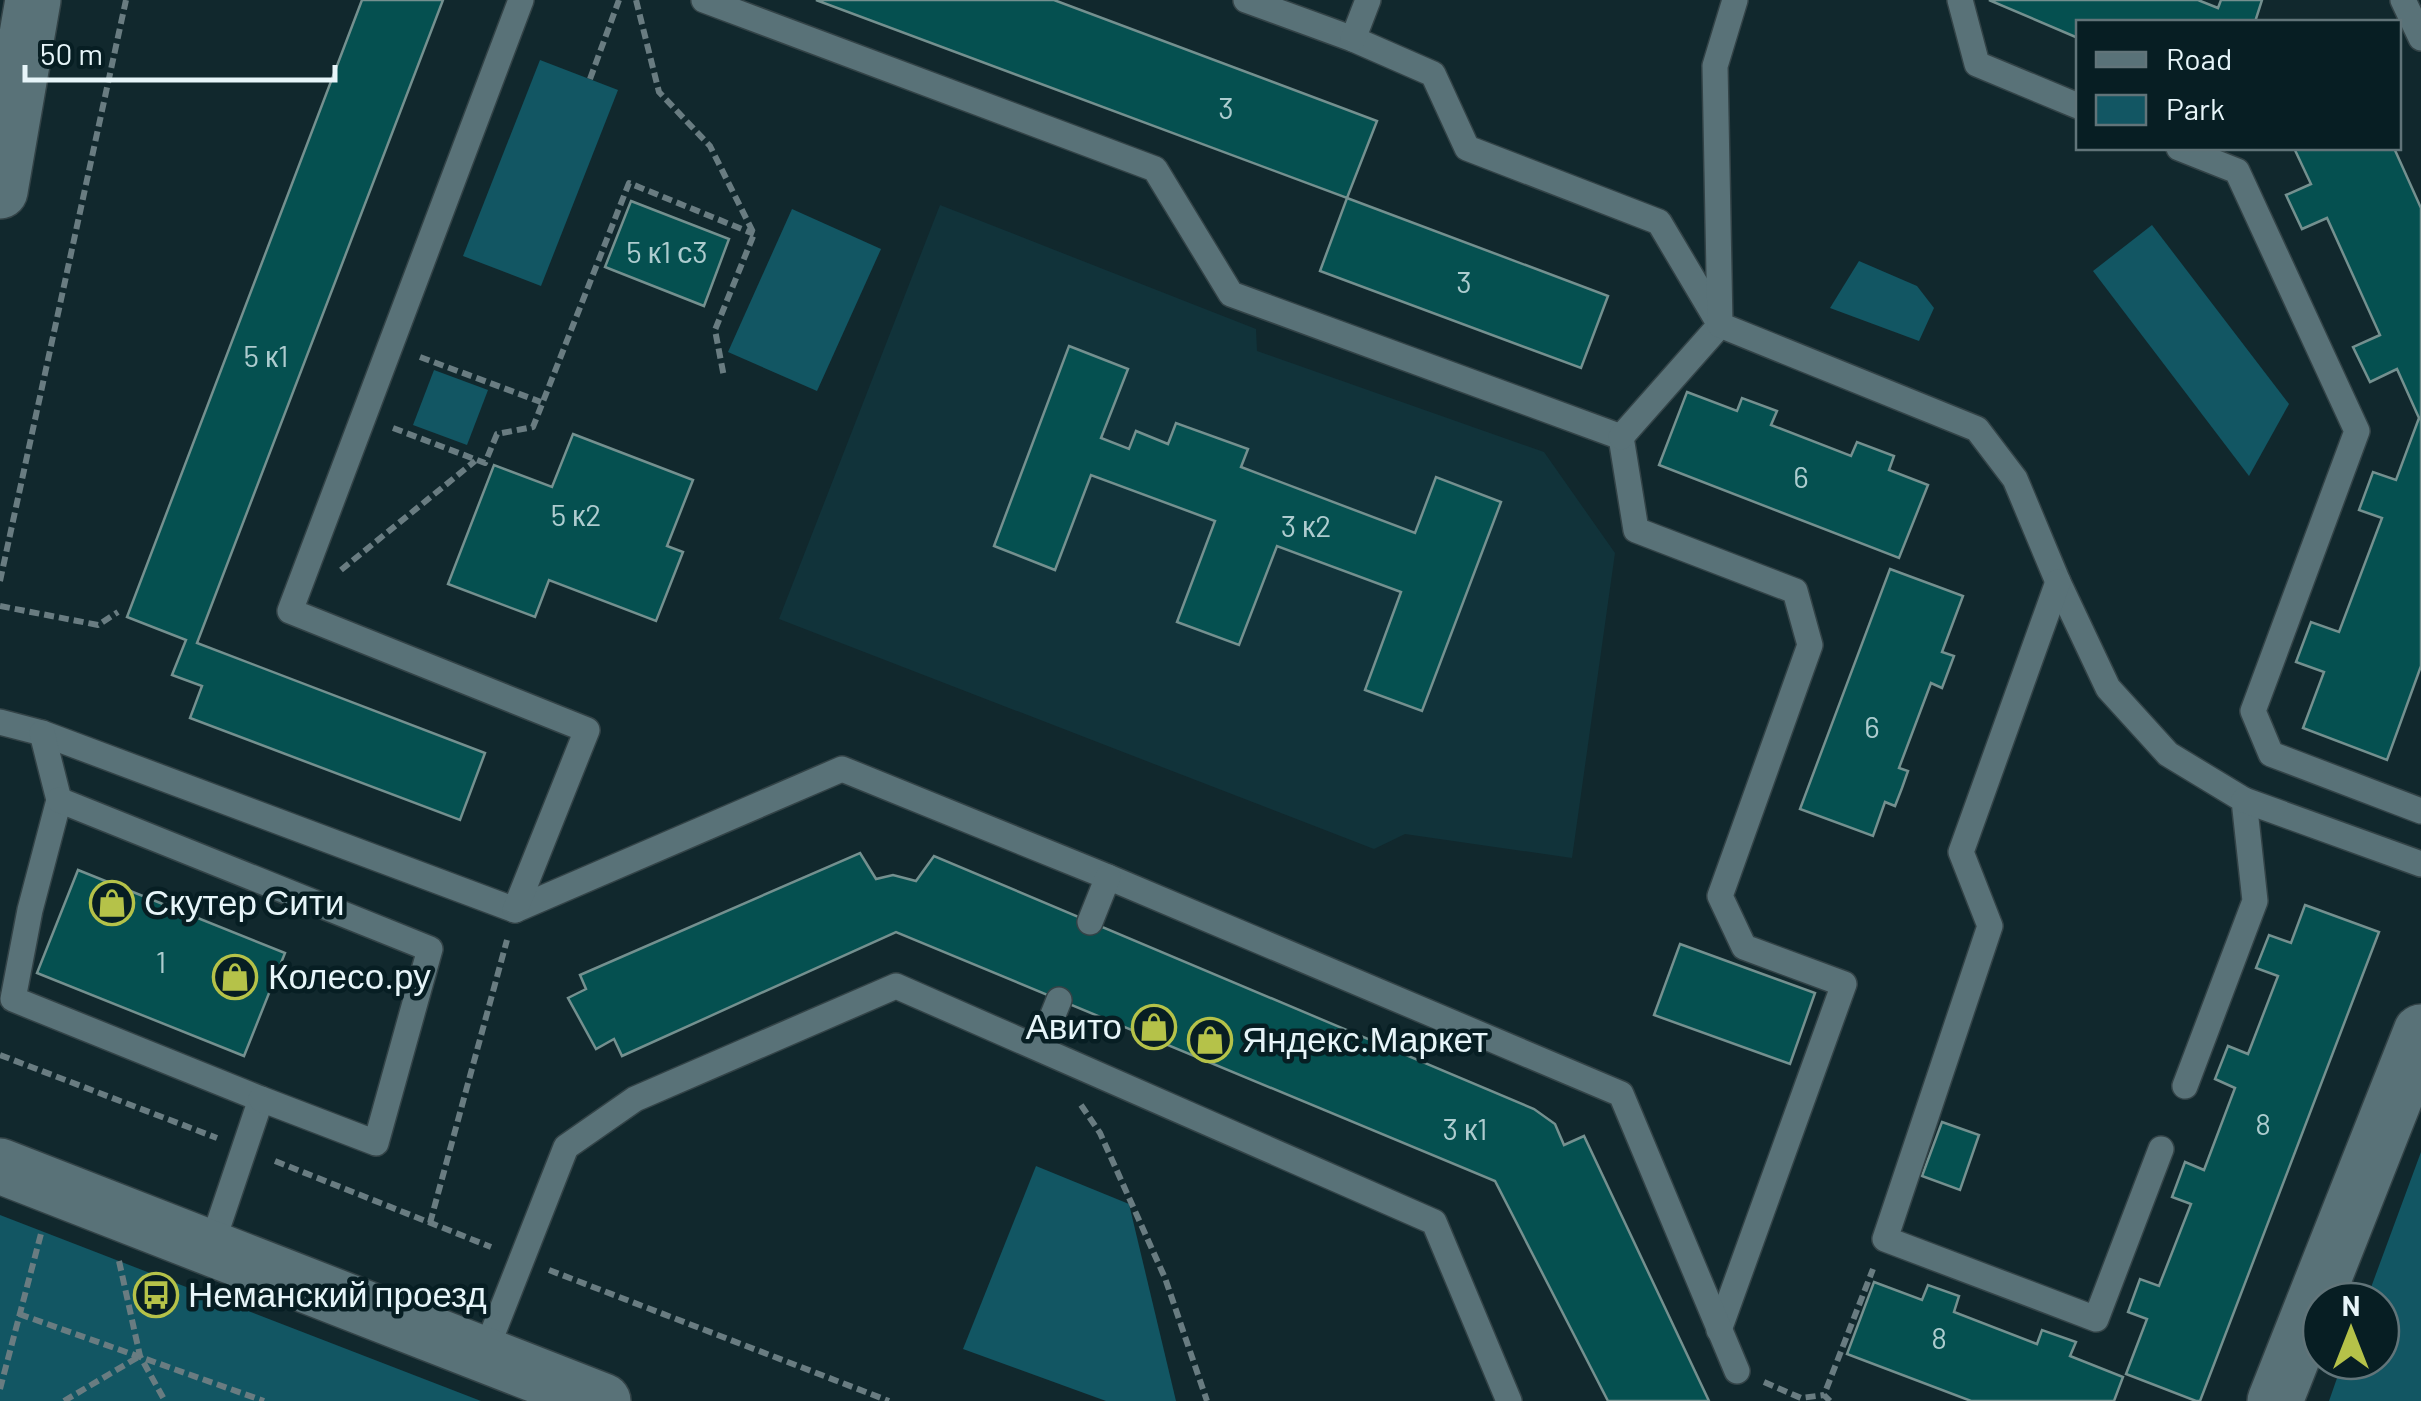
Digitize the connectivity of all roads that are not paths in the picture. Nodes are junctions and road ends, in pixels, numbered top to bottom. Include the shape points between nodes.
1 (33, 0) edge
2 (521, 0) edge
3 (704, 0) edge
4 (1246, 0) edge
5 (1368, 0) edge
6 (1736, 0) edge
7 (1960, 0) edge
8 (2403, 0) edge
9 (2421, 38) edge
10 (1353, 39) junction
11 (10, 69) edge
12 (2076, 105) edge
13 (2184, 150) edge
14 (0, 191) edge
15 (1720, 325) junction
16 (1621, 437) junction
17 (2058, 582) junction
18 (0, 722) edge
19 (42, 733) junction
20 (60, 800) junction
21 (2244, 800) junction
22 (2421, 811) edge
23 (2421, 864) edge
24 (1108, 877) junction
25 (515, 910) junction
26 (1090, 922) dead end
27 (1058, 1000) dead end
28 (2421, 1032) edge
29 (1040, 1047) junction
30 (2185, 1086) dead end
31 (261, 1098) junction
32 (2161, 1149) dead end
33 (0, 1166) edge
34 (211, 1247) junction
35 (1720, 1330) junction
36 (484, 1355) junction
37 (1746, 1375) road end
38 (604, 1401) edge
39 (1509, 1401) edge
40 (2275, 1401) edge

1 - 11 main road
2 - 25 lane via 290,612 588,730
3 - 16 lane via 1155,169 1231,294
4 - 10 lane
5 - 10 lane
6 - 15 lane via 1715,66
7 - 12 lane via 1976,64
8 - 9 lane
10 - 15 lane via 1433,74 1466,148 1658,222
11 - 14 main road
13 - 22 lane via 2237,171 2357,432 2253,711 2271,754
15 - 16 lane
15 - 17 lane via 1977,429 2015,478
16 - 35 lane via 1636,530 1796,591 1810,645 1720,896 1744,947 1844,984
17 - 21 lane via 2108,688 2168,754
17 - 32 lane via 1960,852 1990,926 1884,1239 2096,1319
18 - 19 lane
19 - 20 lane
19 - 25 lane
20 - 31 lane via 13,999
20 - 31 lane via 430,949 376,1143
21 - 23 lane
21 - 30 lane via 2255,901
24 - 25 lane via 842,769
24 - 26 lane
24 - 35 lane via 1621,1094
27 - 29 lane
28 - 40 main road
29 - 36 lane via 896,986 636,1098 566,1147
29 - 39 lane via 1434,1222
31 - 34 lane
33 - 34 main road
34 - 36 main road
35 - 37 lane
36 - 38 main road

